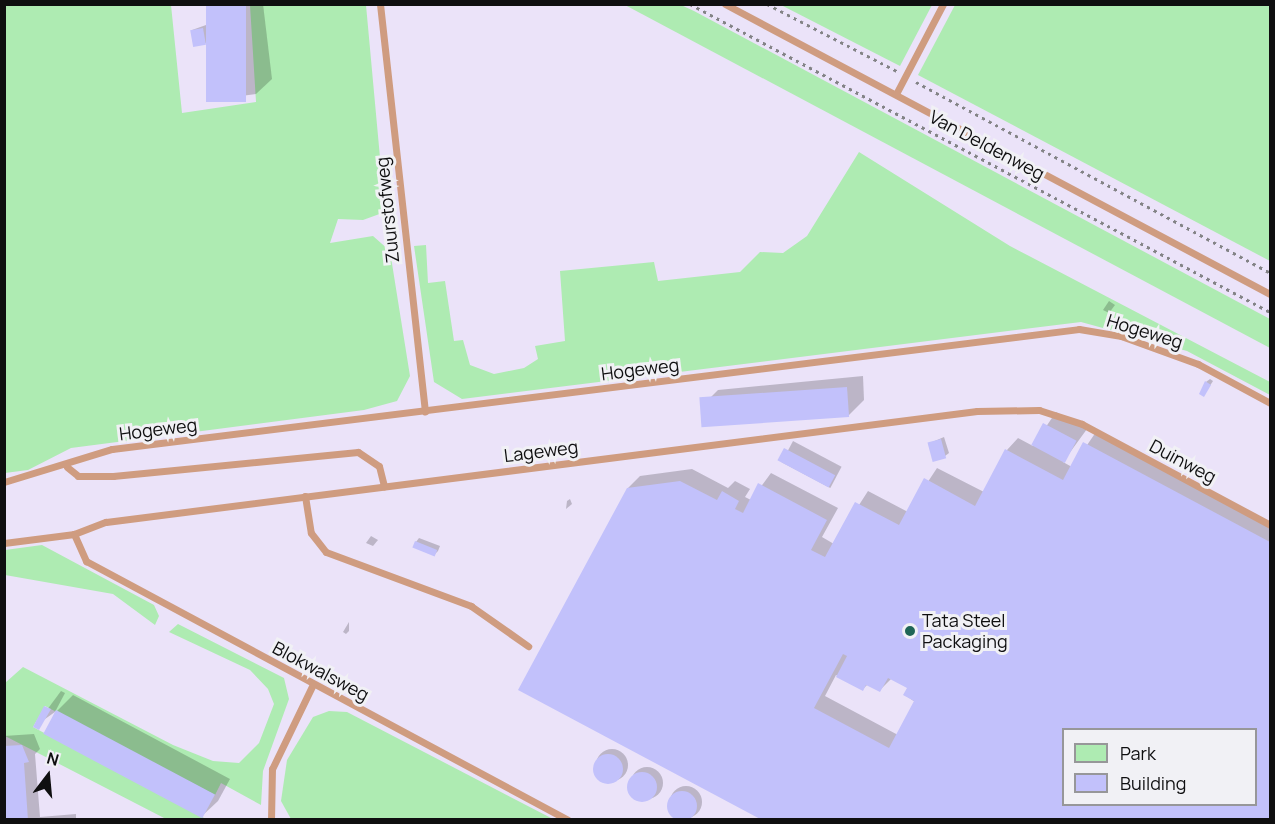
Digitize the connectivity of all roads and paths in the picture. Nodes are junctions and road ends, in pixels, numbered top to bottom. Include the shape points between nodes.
1 (380, 4) edge
2 (690, 4) edge
3 (725, 4) edge
4 (767, 4) edge
5 (943, 4) edge
6 (906, 76) junction
7 (896, 94) junction
8 (1270, 273) edge
9 (1270, 294) edge
10 (1270, 312) edge
11 (1270, 403) edge
12 (425, 412) junction
13 (1082, 424) joint
14 (67, 467) junction
15 (4, 482) edge
16 (384, 486) junction
17 (306, 496) junction
18 (1270, 525) edge
19 (74, 534) junction
20 (4, 543) edge
21 (528, 646) dead end
22 (313, 684) junction
23 (271, 819) edge
24 (568, 819) edge

1 - 12 lane, Zuurstofweg
2 - 10 path, Van Deldenweg
3 - 7 lane, Van Deldenweg
4 - 6 path, Van Deldenweg
5 - 6 lane
6 - 7 lane
6 - 8 path, Van Deldenweg
7 - 9 lane, Van Deldenweg
11 - 12 lane, Hogeweg via 1198,364 1121,336 1079,328
12 - 14 lane, Hogeweg via 112,449
13 - 16 lane, Lageweg via 1039,410 977,411
13 - 18 lane, Duinweg
14 - 15 lane, Hogeweg
14 - 16 lane via 78,476 113,476 358,452 379,466
16 - 17 lane, Lageweg
17 - 19 lane, Lageweg via 106,522
17 - 21 lane via 311,533 326,552 471,606
19 - 20 lane, Lageweg
19 - 22 lane, Blokwalsweg via 86,561
22 - 23 lane via 272,769
22 - 24 lane, Blokwalsweg

